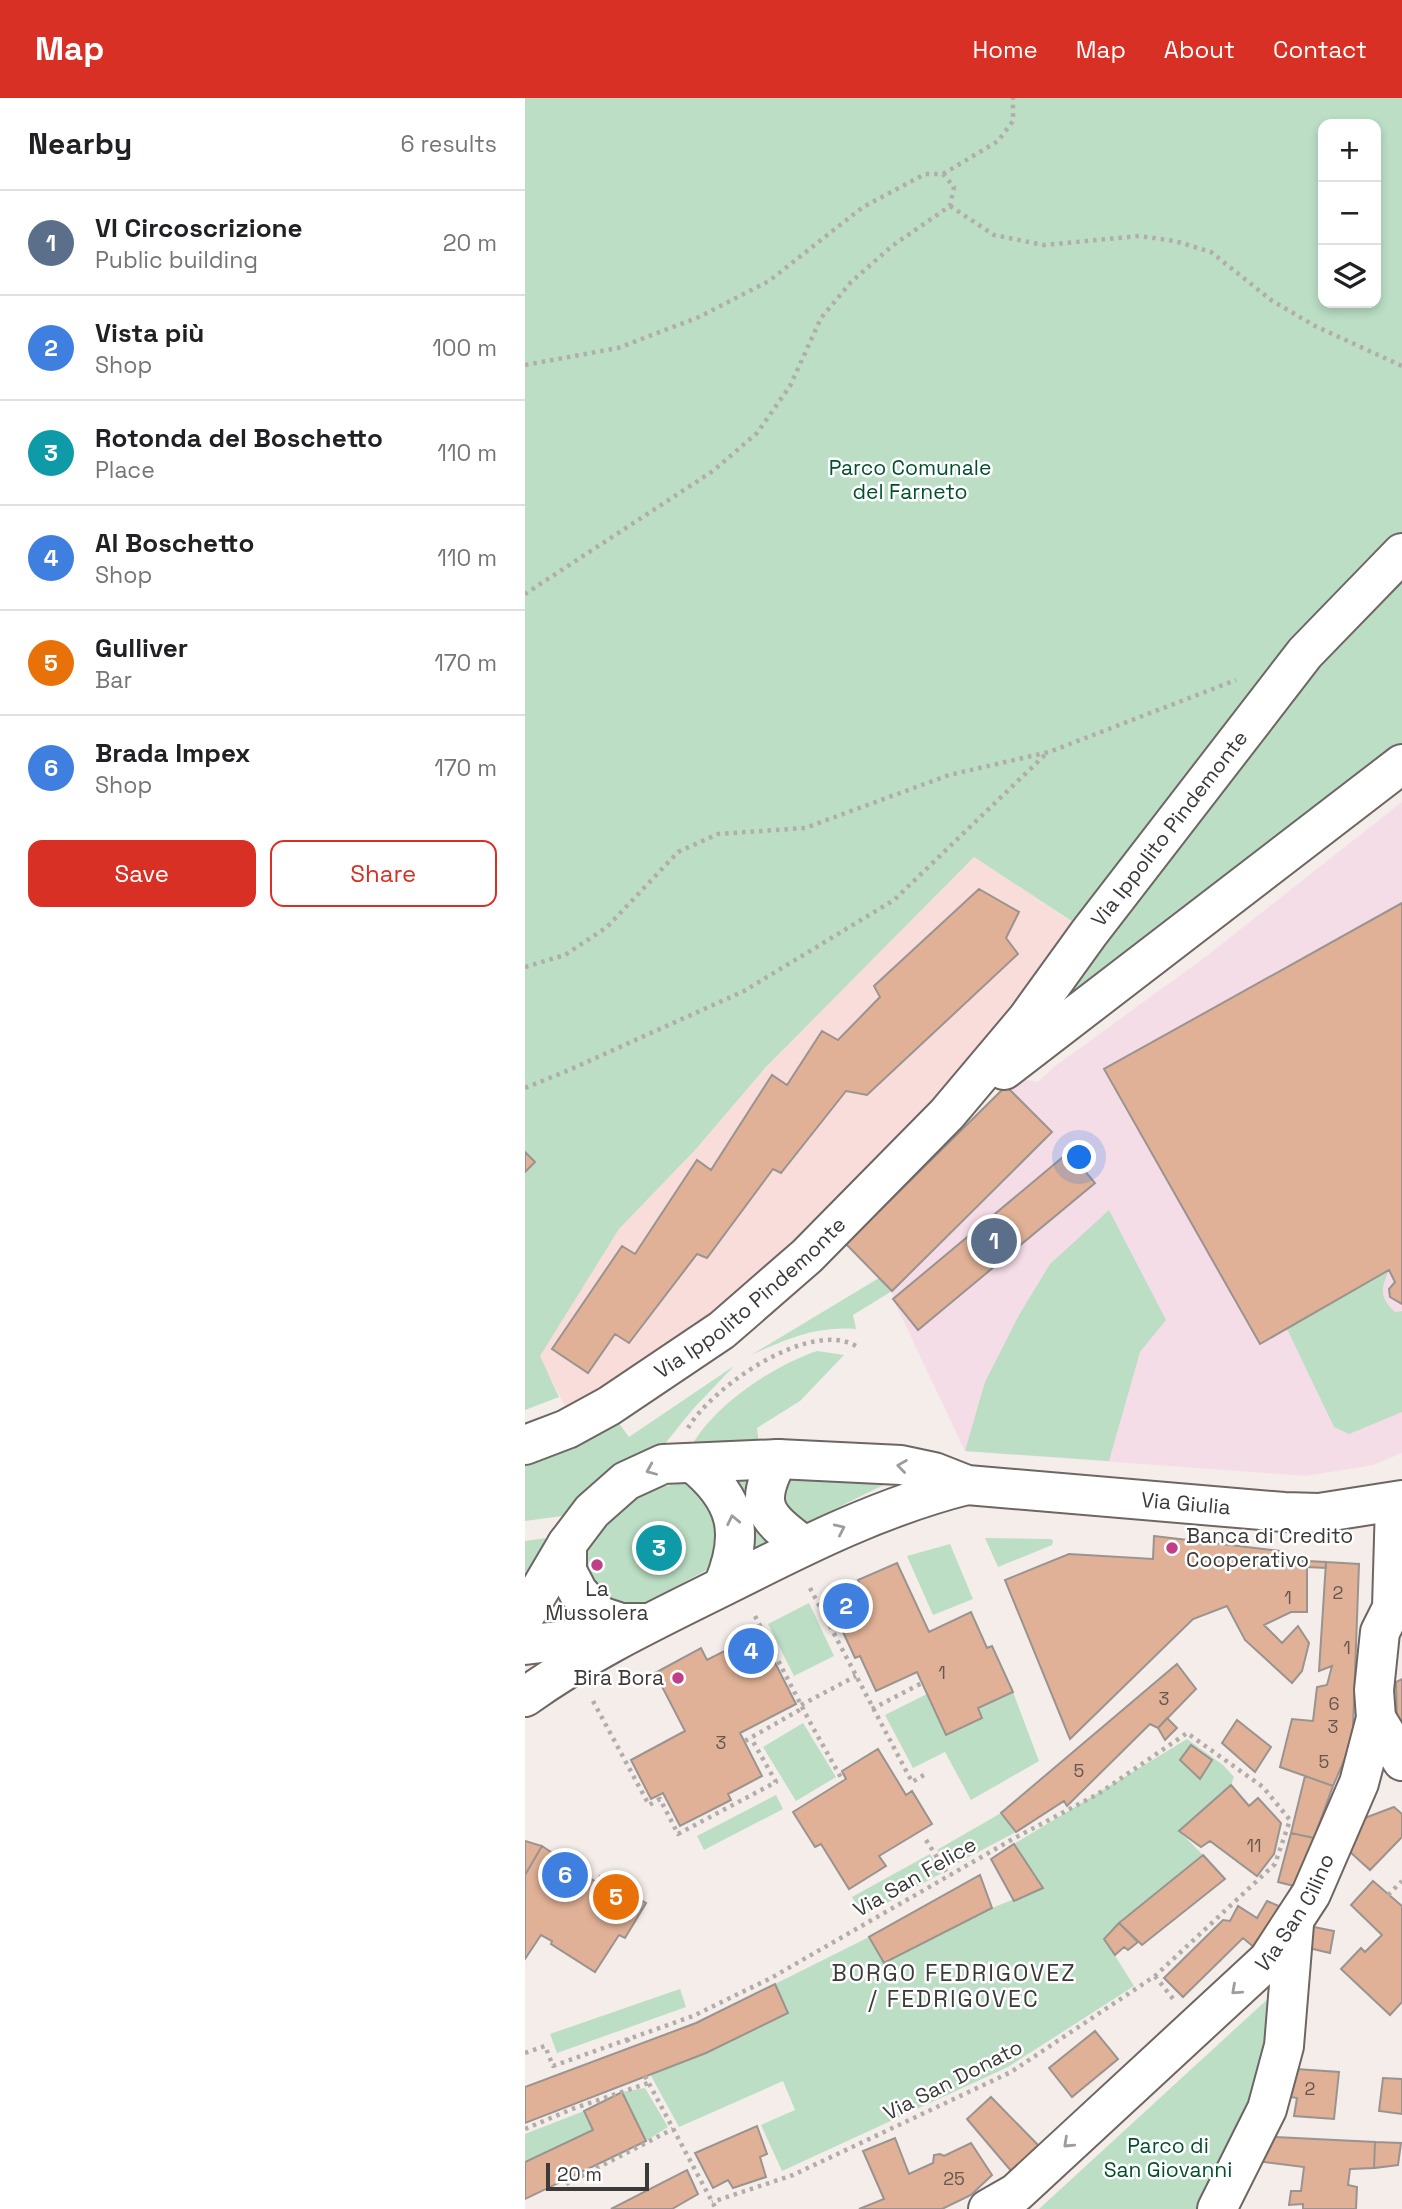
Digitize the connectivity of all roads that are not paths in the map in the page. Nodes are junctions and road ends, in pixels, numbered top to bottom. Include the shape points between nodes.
1 (1402, 553) edge
2 (1402, 764) edge
3 (947, 1114) junction
4 (525, 1445) edge
5 (689, 1449) junction
6 (778, 1459) junction
7 (967, 1485) junction
8 (1398, 1501) edge
9 (567, 1544) junction
10 (804, 1546) junction
11 (723, 1586) junction
12 (525, 1615) edge
13 (1397, 1620) edge
14 (647, 1623) junction
15 (525, 1645) edge
16 (525, 1697) edge
17 (1376, 1718) junction
18 (1402, 1761) edge
19 (1295, 1919) junction
20 (988, 2209) edge
21 (1217, 2209) edge

1 - 3 street, Via Ippolito Pindemonte via 1305,653 1027,1019
2 - 3 street, Via Ippolito Pindemonte
3 - 4 street, Via Ippolito Pindemonte via 807,1256 722,1330 609,1406
5 - 6 street
5 -> 9 street via 626,1481 592,1511
11 -> 5 street via 737,1540 733,1513
7 -> 6 street via 901,1465
6 - 10 street via 763,1497 767,1514
7 - 8 street, Via Giulia via 1284,1512 1319,1513
10 -> 7 street via 926,1495
8 - 13 street, Via San Cilino
9 - 12 street
9 - 14 street via 568,1571 578,1592 600,1615 621,1623
10 - 11 street
11 - 14 street
13 - 17 street, Via San Cilino via 1380,1632
14 - 15 street via 591,1637
14 - 16 street
17 - 18 street
17 - 19 street, Via San Cilino via 1359,1783 1311,1894
19 -> 20 street, Via San Cilino via 1268,1960 1016,2193
19 - 21 street via 1284,2046 1266,2109

